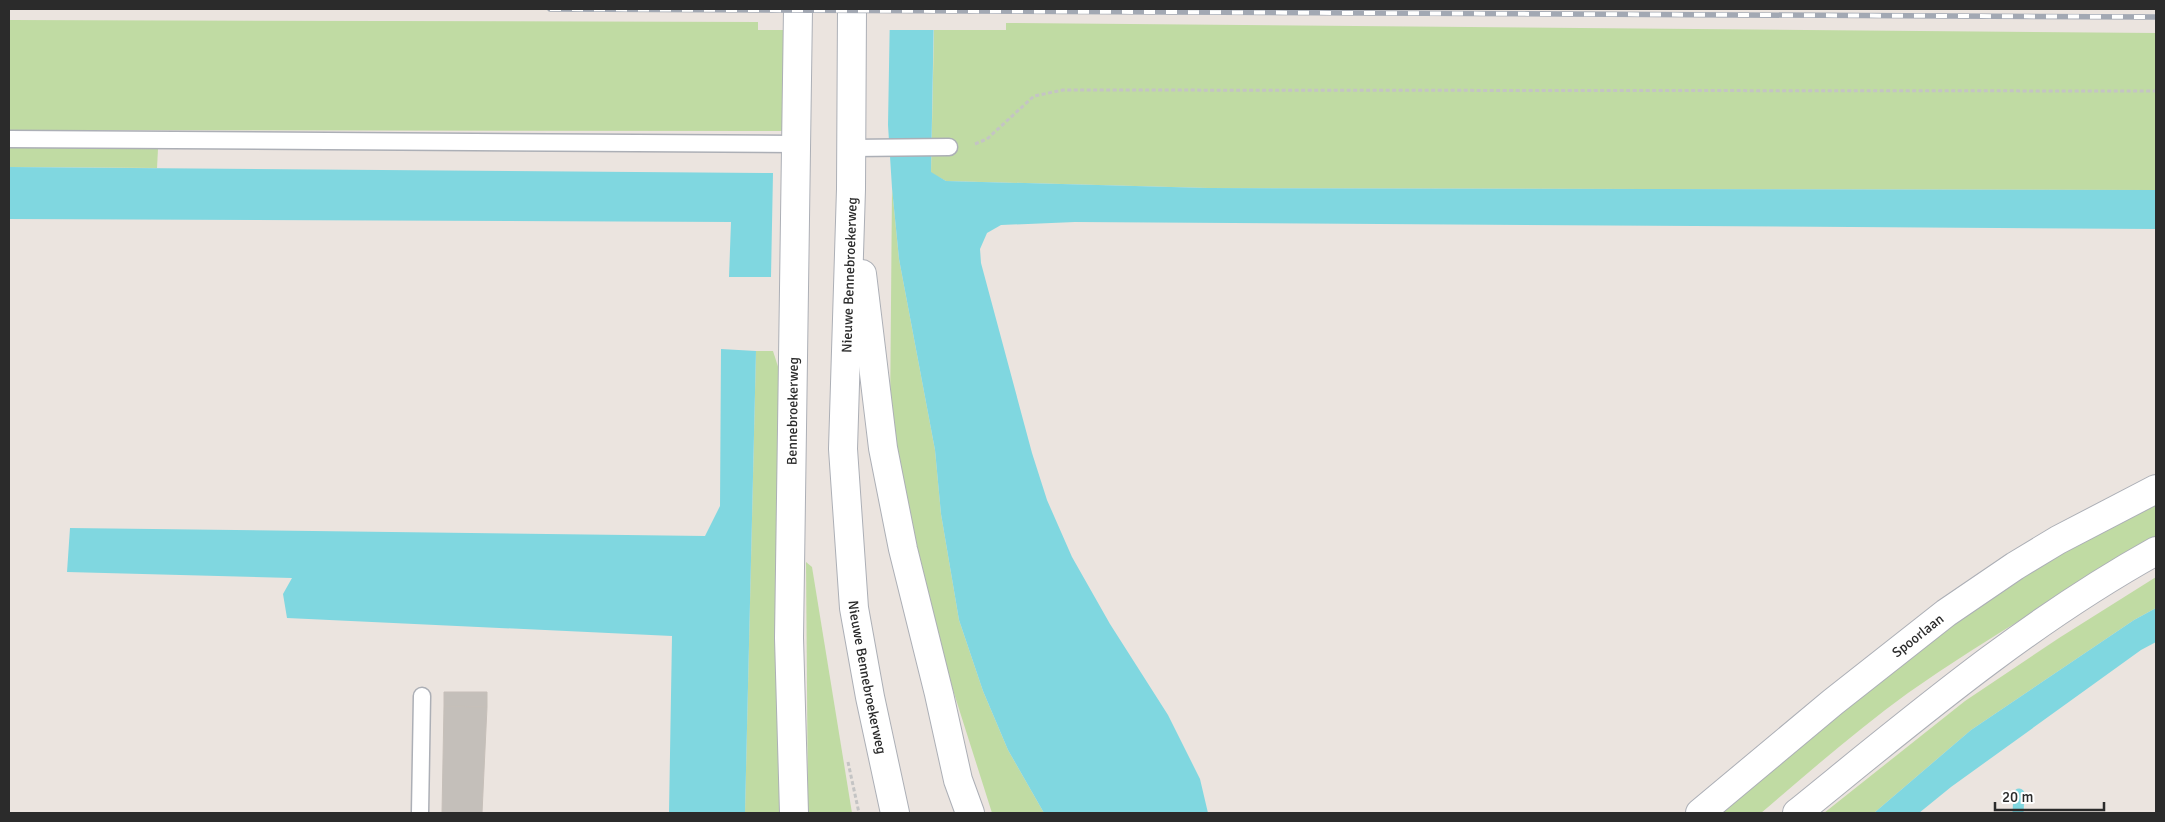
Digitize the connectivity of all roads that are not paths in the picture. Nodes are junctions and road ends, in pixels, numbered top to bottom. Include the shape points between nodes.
1 (798, 9) edge
2 (852, 9) edge
3 (9, 140) edge
4 (796, 144) junction
5 (949, 147) road end
6 (851, 148) junction
7 (851, 188) junction
8 (2156, 489) edge
9 (2156, 551) edge
10 (422, 696) dead end
11 (420, 813) edge
12 (794, 813) edge
13 (896, 813) edge
14 (970, 813) edge
15 (1700, 813) edge
16 (1797, 813) edge

1 - 4 main road, Bennebroekerweg
2 - 6 main road
3 - 4 lane
4 - 12 main road, Bennebroekerweg via 790,638
5 - 6 lane
6 - 7 main road
7 - 13 main road, Nieuwe Bennebroekerweg via 843,449 850,579 870,697
7 - 14 main road, Nieuwe Bennebroekerweg via 883,448 918,616 958,780
8 - 15 main road, Spoorlaan via 2058,540 1946,613
9 - 16 main road via 2090,590 1994,657
10 - 11 lane

